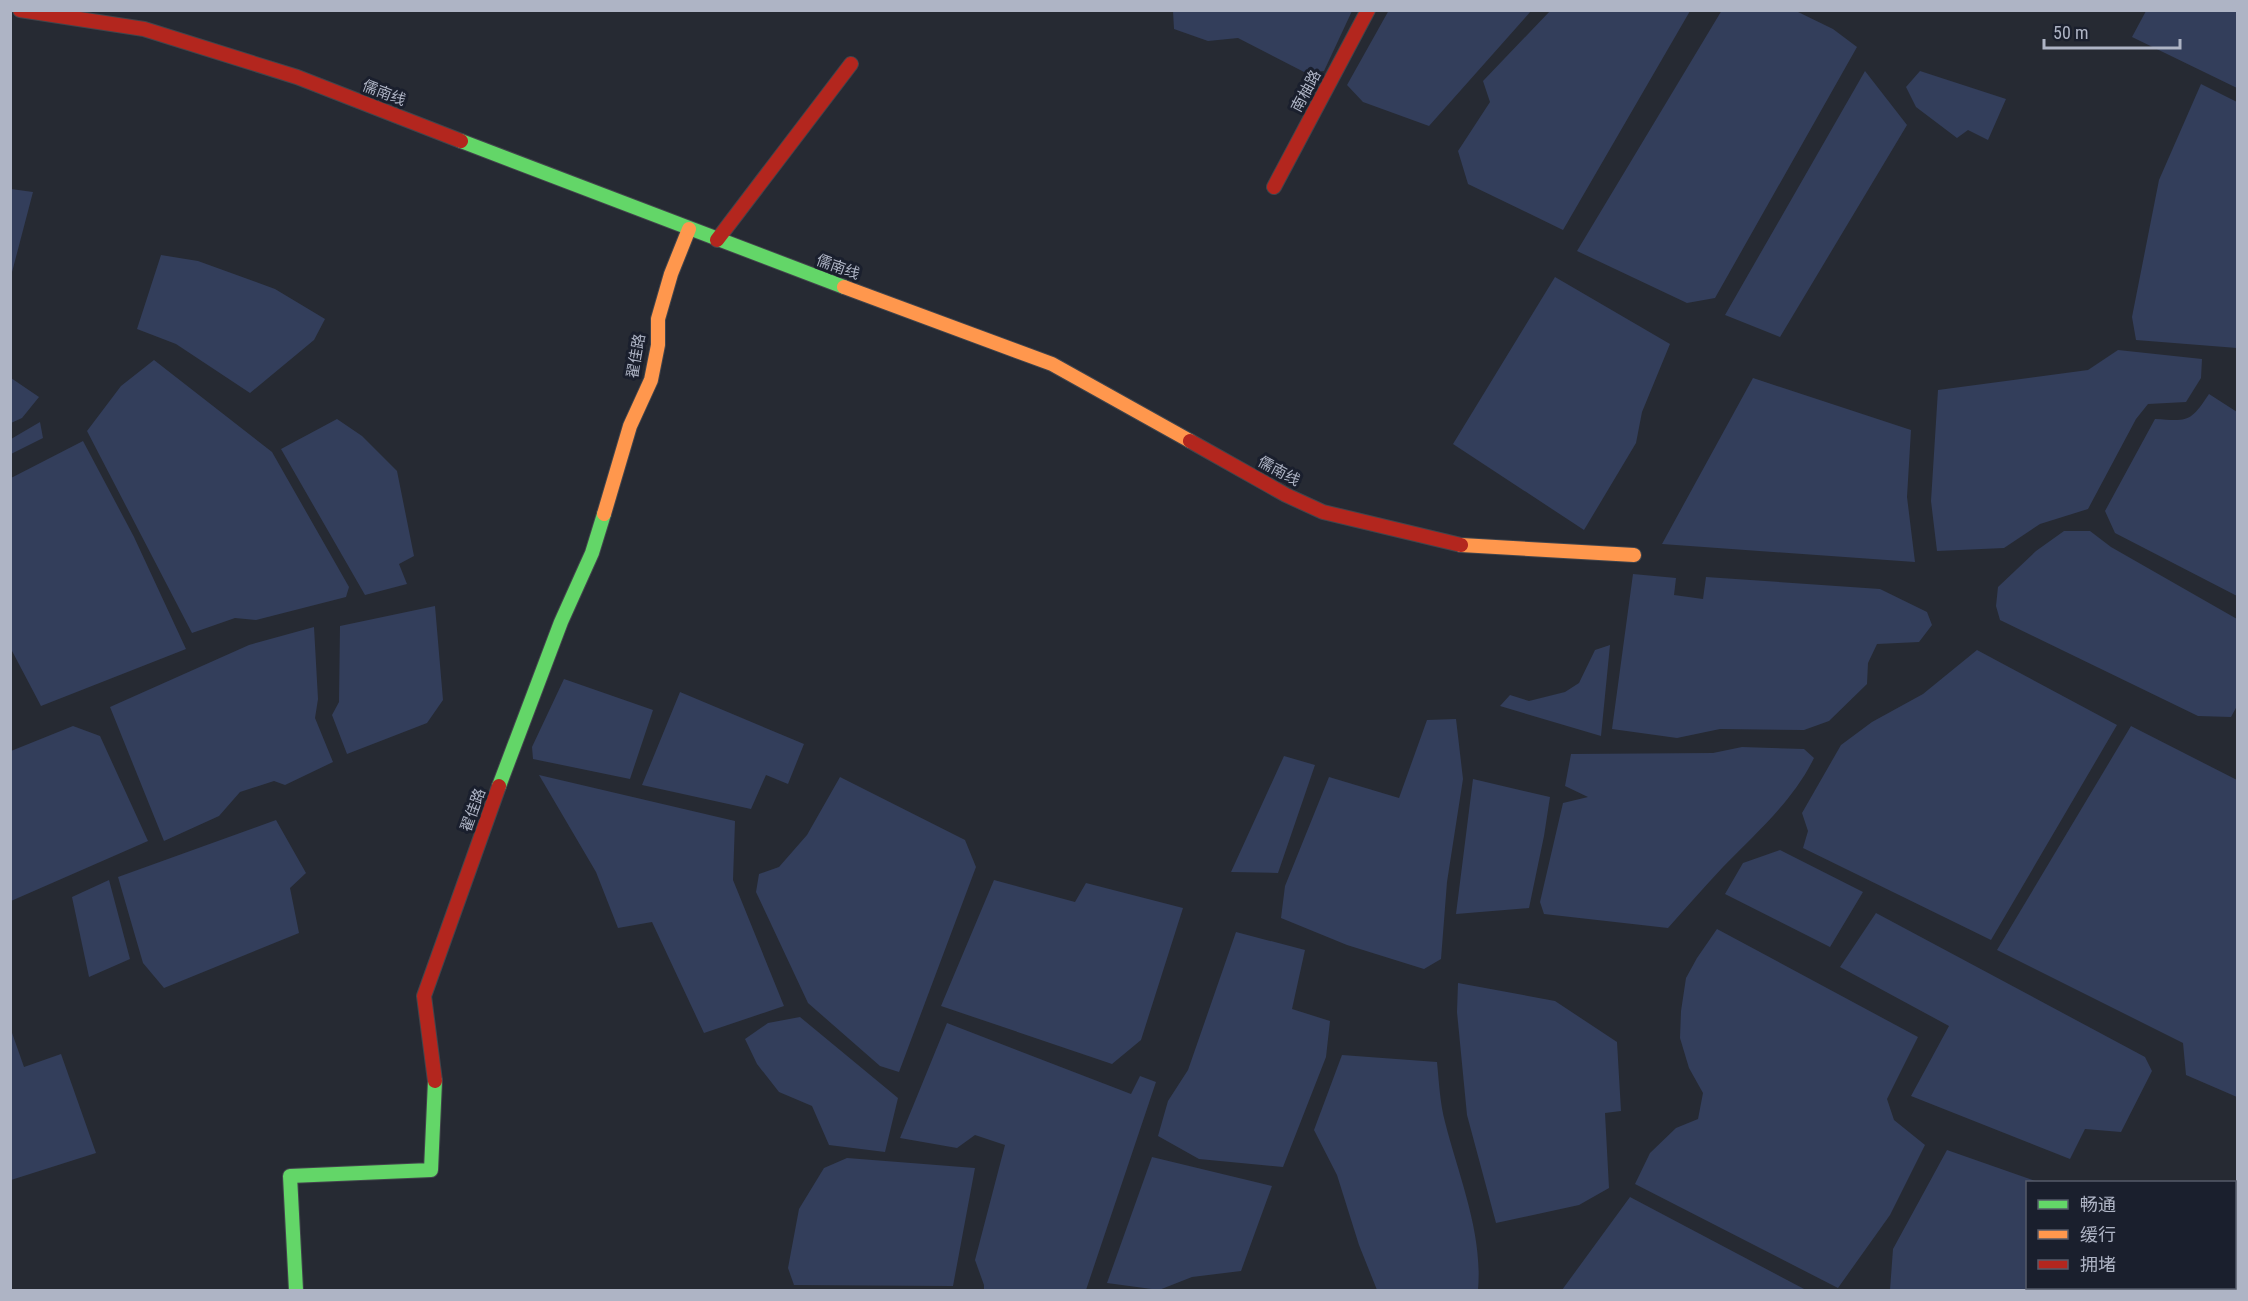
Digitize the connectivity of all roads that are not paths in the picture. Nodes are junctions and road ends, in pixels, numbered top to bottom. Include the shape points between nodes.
1 (20, 10) edge
2 (1368, 10) edge
3 (851, 64) dead end
4 (1274, 187) dead end
5 (689, 229) junction
6 (717, 240) junction
7 (1634, 555) dead end
8 (296, 1290) edge

1 - 5 street, 儒南线 via 144,29 297,77
2 - 4 street, 南柚路
3 - 6 street
5 - 6 street, 儒南线
5 - 8 street, 翟佳路 via 658,319 651,380 630,426 592,553 552,644 424,996 435,1076 431,1170 290,1176
6 - 7 street, 儒南线 via 1052,364 1323,512 1459,545

